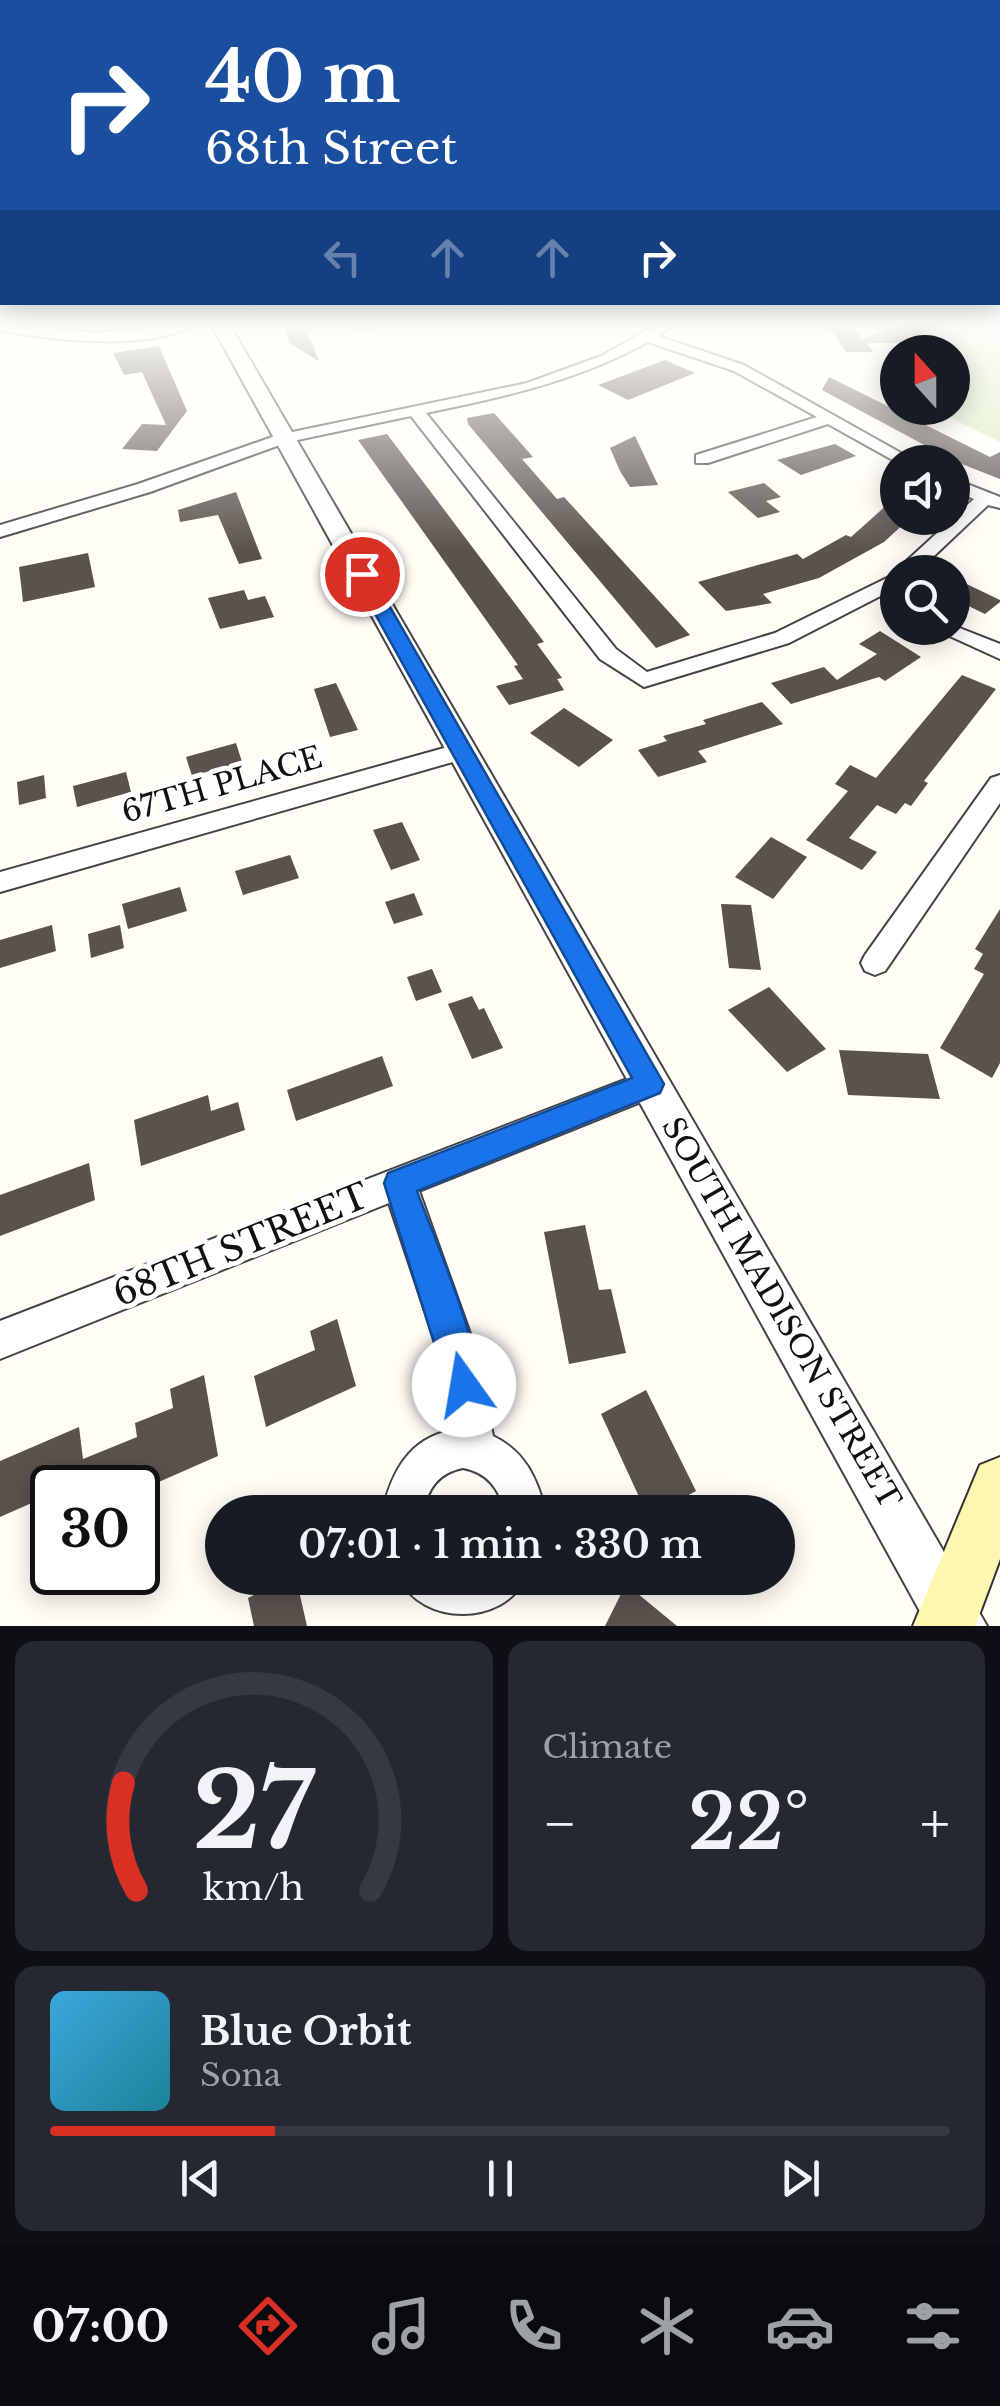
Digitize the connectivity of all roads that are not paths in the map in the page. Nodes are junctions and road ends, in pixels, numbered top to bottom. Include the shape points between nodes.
1 (262, 398) edge
2 (475, 398) edge
3 (793, 398) edge
4 (417, 412) junction
5 (830, 418) junction
6 (284, 438) junction
7 (880, 446) edge
8 (702, 459) dead end
9 (992, 501) edge
10 (0, 531) edge
11 (927, 555) edge
12 (880, 591) edge
13 (877, 593) junction
14 (880, 595) edge
15 (970, 640) edge
16 (1000, 652) edge
17 (462, 752) junction
18 (1000, 784) edge
19 (0, 882) edge
20 (875, 963) dead end
21 (650, 1084) junction
22 (399, 1183) junction
23 (0, 1340) edge
24 (475, 1448) junction
25 (1000, 1485) edge
26 (407, 1495) edge
27 (523, 1495) edge
28 (951, 1621) edge

1 - 6 street, SOUTH MADISON STREET
2 - 4 street
3 - 5 street
4 - 6 street
4 - 13 street via 608,654 644,680 782,638
5 - 7 street
5 - 8 street
6 - 10 street
6 - 17 street, SOUTH MADISON STREET
9 - 11 street
12 - 13 street
13 - 14 street
15 - 16 street
17 - 19 street, 67TH PLACE
17 - 21 street, SOUTH MADISON STREET
18 - 20 street
21 - 22 street, 68TH STREET
21 - 28 street, SOUTH MADISON STREET
22 - 23 street, 68TH STREET
22 - 24 street via 458,1353
24 - 26 street via 456,1447 422,1467
24 - 27 street via 511,1471
25 - 28 main road

